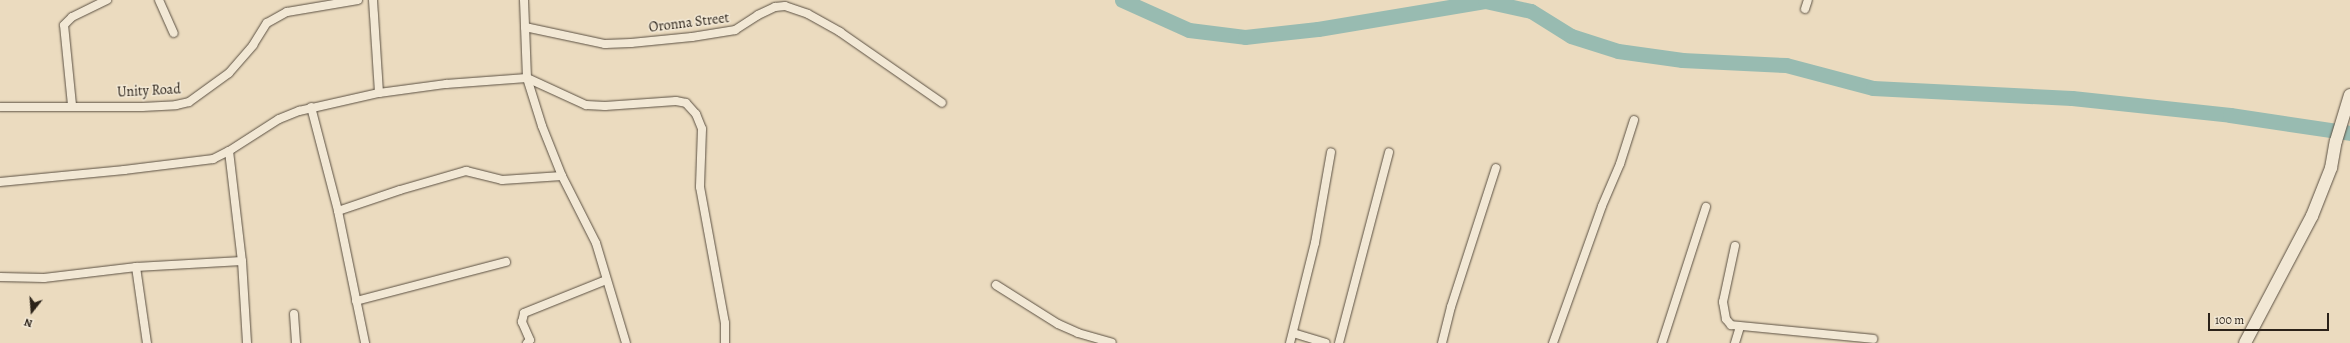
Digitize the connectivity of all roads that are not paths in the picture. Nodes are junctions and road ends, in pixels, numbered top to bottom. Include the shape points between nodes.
1 (107, 0) edge
2 (159, 0) edge
3 (358, 0) edge
4 (373, 0) edge
5 (524, 0) edge
6 (1808, 0) edge
7 (1805, 9) dead end
8 (525, 27) junction
9 (174, 33) dead end
10 (527, 78) junction
11 (379, 94) junction
12 (2350, 95) edge
13 (942, 103) dead end
14 (72, 105) junction
15 (0, 107) edge
16 (312, 107) junction
17 (1634, 120) dead end
18 (229, 151) junction
19 (1331, 152) dead end
20 (1389, 152) dead end
21 (1496, 168) dead end
22 (562, 176) junction
23 (0, 182) edge
24 (1706, 207) dead end
25 (338, 211) junction
26 (1735, 246) dead end
27 (242, 261) junction
28 (506, 262) dead end
29 (136, 267) junction
30 (0, 277) edge
31 (606, 280) junction
32 (996, 285) dead end
33 (356, 301) junction
34 (294, 314) dead end
35 (1740, 328) junction
36 (1293, 333) junction
37 (1873, 339) dead end
38 (147, 343) edge
39 (247, 343) edge
40 (296, 343) edge
41 (365, 343) edge
42 (528, 343) edge
43 (626, 343) edge
44 (725, 343) edge
45 (1112, 343) edge
46 (1290, 343) edge
47 (1326, 343) edge
48 (1339, 343) edge
49 (1442, 343) edge
50 (1553, 343) edge
51 (1662, 343) edge
52 (1735, 343) edge
53 (2245, 343) edge

1 - 14 street via 72,17 64,25
2 - 9 street
3 - 14 street, Unity Road via 286,12 267,23 229,74 189,102 142,107
4 - 11 street
5 - 8 street
6 - 7 street
8 - 10 street
8 - 13 street, Oronna Street via 604,44 638,42 736,30 758,15 775,7 785,6 808,14 840,32
10 - 11 street via 446,84
10 - 22 street via 542,126
10 - 44 street via 586,104 605,106 676,101 686,103 696,114 702,129 700,187 725,323
11 - 16 street
12 - 53 main road via 2331,168 2312,216
14 - 15 street, Unity Road
16 - 18 street via 279,119
16 - 25 street
17 - 50 street
18 - 23 street via 205,160
18 - 27 street
19 - 36 street via 1315,243
20 - 48 street
21 - 49 street via 1451,307
22 - 25 street via 502,180 466,171
22 - 31 street via 596,243
24 - 51 street
25 - 33 street
26 - 35 street via 1723,311 1731,325
27 - 29 street
27 - 39 street
28 - 33 street
29 - 30 street via 44,278
29 - 38 street
31 - 42 street via 524,313 522,322 530,340
31 - 43 street
32 - 45 street via 1058,324
33 - 41 street
34 - 40 street
35 - 37 street
35 - 52 street
36 - 46 street
36 - 47 street

